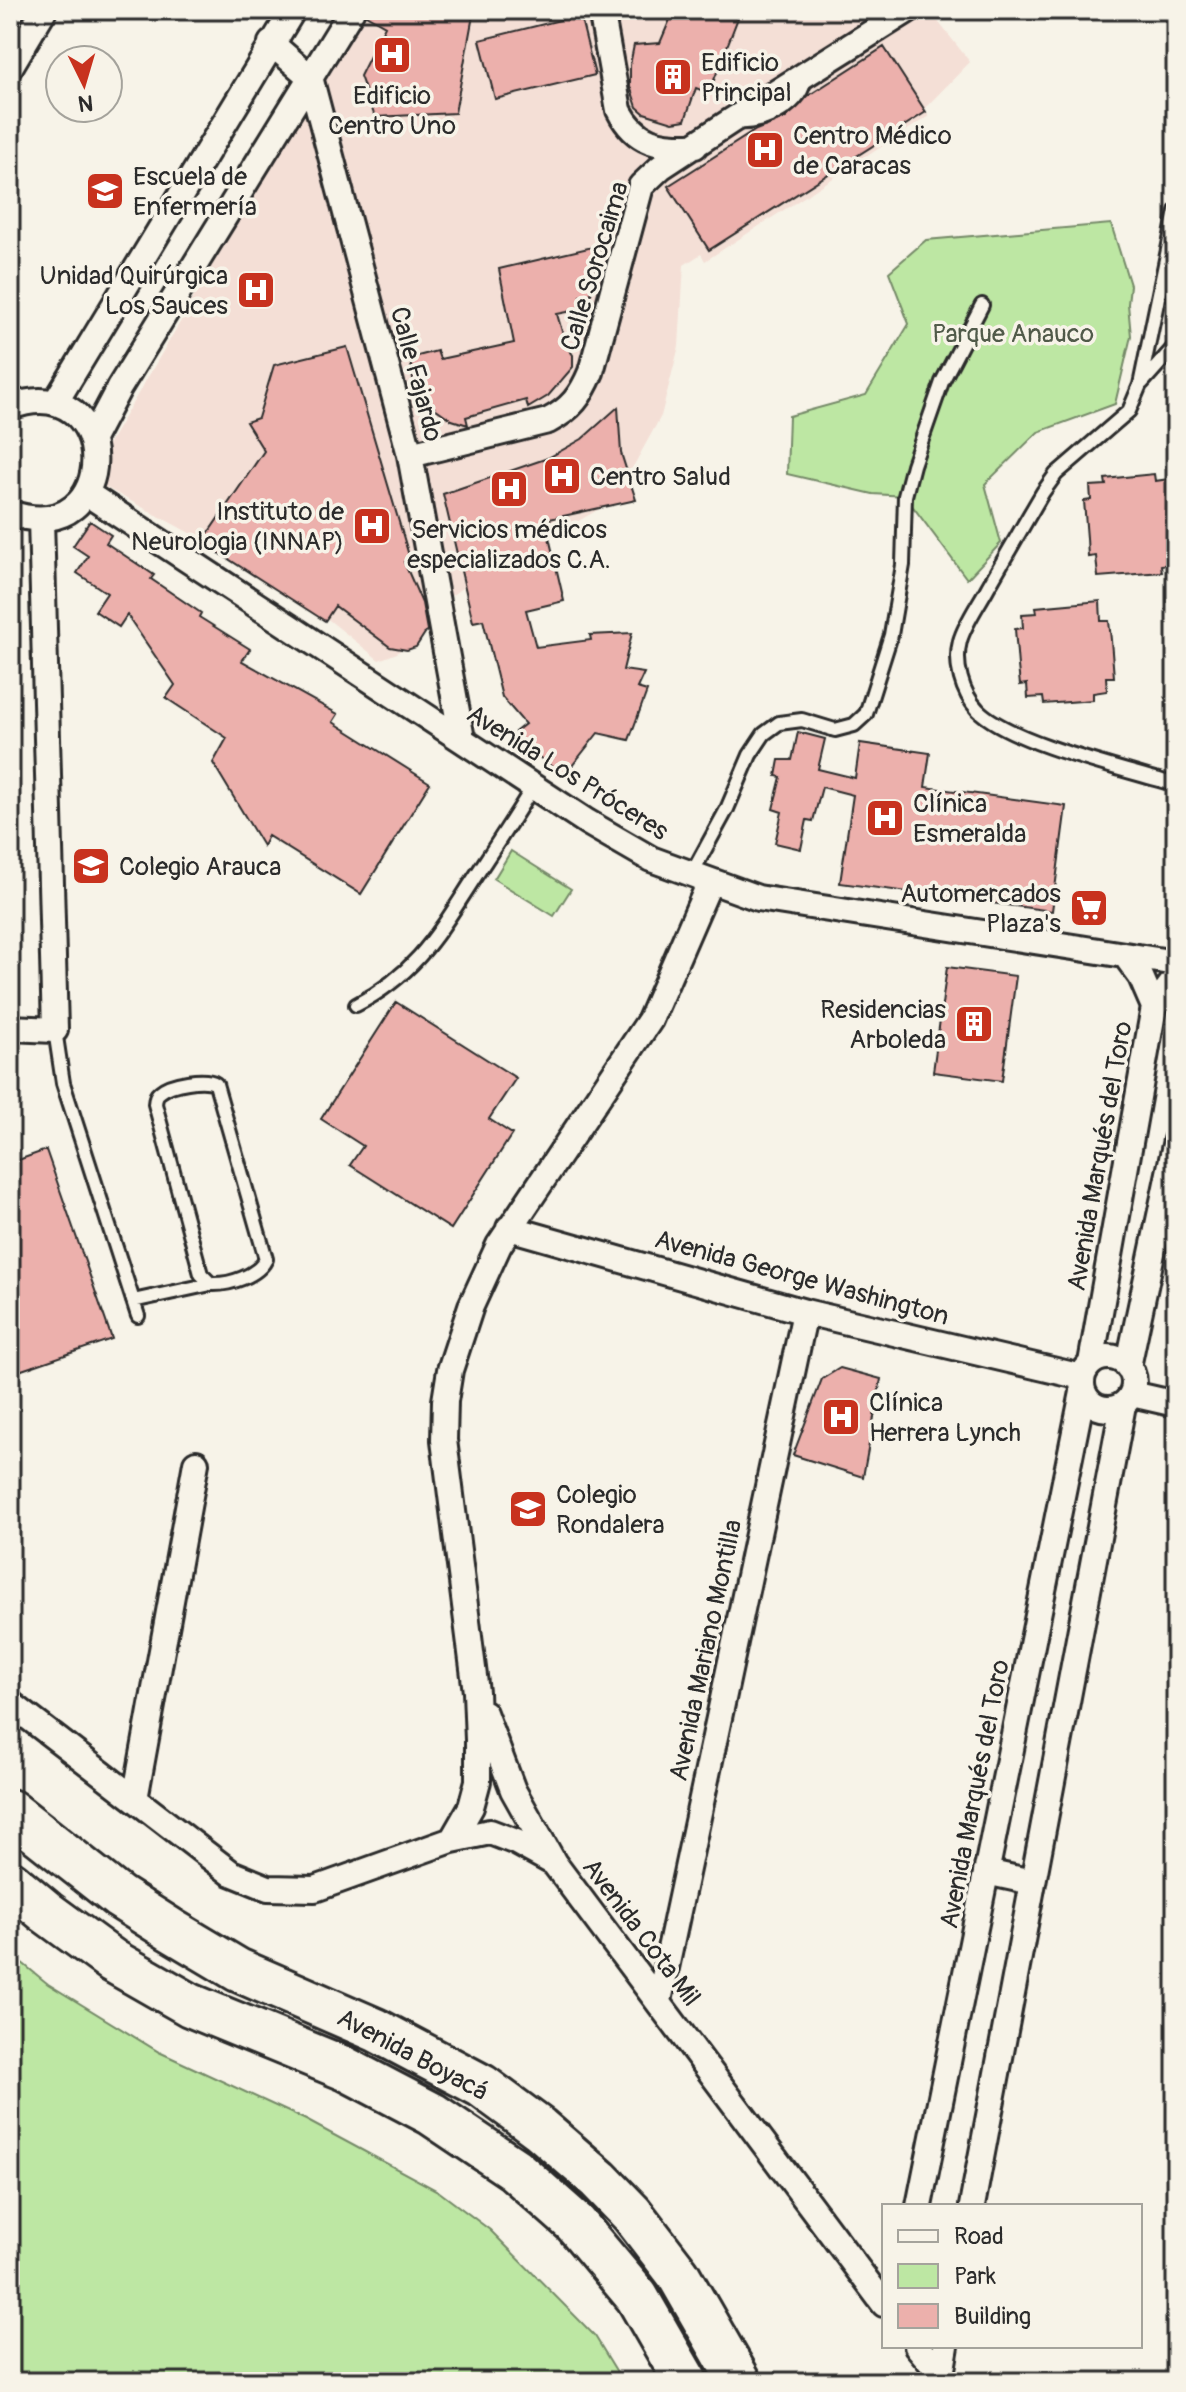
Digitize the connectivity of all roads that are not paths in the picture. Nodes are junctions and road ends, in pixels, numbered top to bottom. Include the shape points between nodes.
1 (44, 10) edge
2 (293, 10) edge
3 (352, 10) edge
4 (601, 10) edge
5 (908, 10) edge
6 (271, 43) junction
7 (10, 67) edge
8 (310, 77) junction
9 (696, 146) junction
10 (1176, 211) edge
11 (982, 305) dead end
12 (1176, 345) edge
13 (1140, 385) junction
14 (55, 403) junction
15 (10, 407) edge
16 (92, 439) junction
17 (410, 455) junction
18 (86, 493) junction
19 (10, 513) edge
20 (41, 519) junction
21 (462, 739) junction
22 (534, 785) junction
23 (1176, 785) edge
24 (701, 878) junction
25 (1125, 955) junction
26 (1176, 963) edge
27 (1176, 978) edge
28 (356, 1005) dead end
29 (1154, 1007) junction
30 (10, 1028) edge
31 (55, 1030) junction
32 (1176, 1140) edge
33 (509, 1228) junction
34 (211, 1284) junction
35 (133, 1301) junction
36 (805, 1312) junction
37 (138, 1316) dead end
38 (1128, 1367) junction
39 (1085, 1377) junction
40 (1127, 1399) junction
41 (1176, 1404) edge
42 (196, 1463) dead end
43 (476, 1692) junction
44 (10, 1703) edge
45 (135, 1799) junction
46 (10, 1811) edge
47 (452, 1840) junction
48 (554, 1863) junction
49 (986, 1872) junction
50 (10, 1882) edge
51 (1032, 1882) junction
52 (659, 2001) junction
53 (919, 2204) edge
54 (972, 2204) edge
55 (882, 2301) edge
56 (919, 2348) edge
57 (946, 2348) edge
58 (944, 2378) edge
59 (686, 2382) edge
60 (740, 2382) edge

1 - 7 street
2 - 6 street
3 - 8 street
4 - 9 street via 624,122 652,142
5 - 9 street, Calle Sorocaima
6 - 8 street
6 - 14 street
8 - 16 street
8 - 17 street, Calle Fajardo
9 - 17 street, Calle Sorocaima via 641,186 582,395 548,421
10 - 13 lane
11 - 24 lane via 942,382 913,465 891,635 866,714 854,725 835,730 802,720 779,723 764,734 750,755
12 - 13 lane
13 - 23 lane via 1129,411 1056,474 1043,492 972,616 960,642 959,666 977,709 1001,727
14 - 15 street via 24,401
14 - 16 street via 78,417
16 - 18 street via 96,467
17 - 21 street, Calle Fajardo
18 - 20 street via 74,506
18 - 21 street, Avenida Los Próceres
19 - 20 street
20 - 31 street
21 - 22 street, Avenida Los Próceres
22 - 24 street, Avenida Los Próceres via 651,859
22 - 28 lane via 428,948 405,973
24 - 25 street, Avenida Los Próceres via 758,898
24 - 33 street via 650,1020
25 - 26 street, Avenida Los Próceres
25 - 29 street, Avenida Marqués del Toro
27 - 29 street, Avenida Marqués del Toro
29 - 39 street, Avenida Marqués del Toro
30 - 31 street
31 - 35 lane via 63,1083
32 - 38 street
33 - 36 street, Avenida George Washington
33 - 43 street via 471,1306 445,1401 444,1440
34 - 34 lane via 201,1274 155,1104 162,1090 201,1079 216,1084 266,1259 249,1275
34 - 35 lane
35 - 37 lane
36 - 39 street, Avenida George Washington
36 - 52 street, Avenida Mariano Montilla
38 - 39 street via 1115,1358 1098,1359
38 - 40 street via 1134,1380
39 - 40 street via 1093,1405 1108,1409
39 - 49 street, Avenida Marqués del Toro
40 - 41 street
40 - 51 street
42 - 45 street
43 - 47 street via 478,1781 471,1807
43 - 48 street via 513,1790
44 - 45 street, Avenida Cota Mil
45 - 47 street, Avenida Cota Mil via 231,1873 268,1888 315,1889
46 - 60 highway, Avenida Boyacá via 119,1897 171,1930 238,1970 376,2030 482,2086 539,2128 632,2214 678,2274
47 - 48 street, Avenida Cota Mil via 490,1832
48 - 52 street, Avenida Cota Mil
49 - 51 street
49 - 53 street, Avenida Marqués del Toro
50 - 59 highway, Avenida Boyacá via 113,1961 190,2005 346,2069 432,2114 514,2169 575,2223 637,2297
51 - 54 street
52 - 55 street, Avenida Cota Mil
56 - 58 street
57 - 58 street

